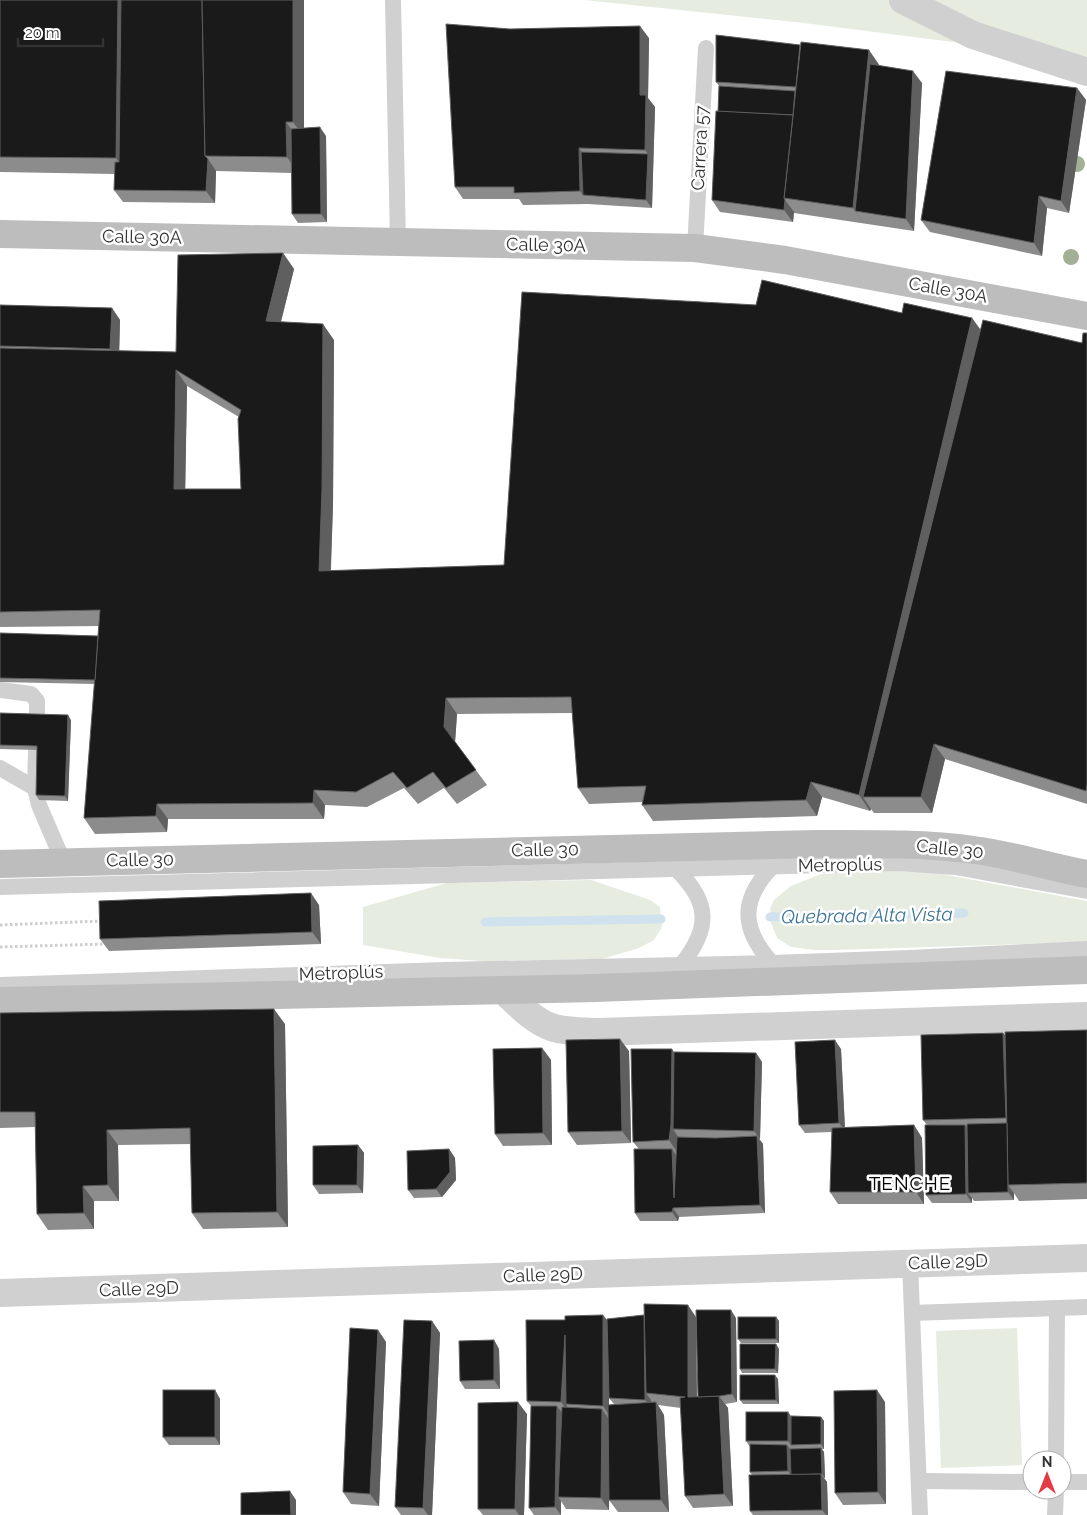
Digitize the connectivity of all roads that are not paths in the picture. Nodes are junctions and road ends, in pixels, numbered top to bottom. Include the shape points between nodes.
1 (393, 0) edge
2 (903, 0) edge
3 (706, 48) dead end
4 (1087, 72) edge
5 (0, 234) edge
6 (398, 242) junction
7 (695, 248) junction
8 (1087, 316) edge
9 (0, 690) edge
10 (37, 718) edge
11 (36, 750) edge
12 (0, 768) edge
13 (36, 788) junction
14 (63, 862) junction
15 (0, 864) edge
16 (772, 867) junction
17 (676, 869) junction
18 (1087, 874) edge
19 (0, 887) edge
20 (1087, 891) edge
21 (1087, 949) edge
22 (772, 962) junction
23 (681, 965) junction
24 (1087, 970) edge
25 (0, 985) edge
26 (503, 990) junction
27 (0, 1001) edge
28 (1087, 1016) edge
29 (1087, 1258) edge
30 (910, 1263) junction
31 (0, 1293) edge
32 (1087, 1307) edge
33 (1057, 1308) junction
34 (912, 1314) junction
35 (1056, 1450) edge
36 (919, 1481) junction
37 (1022, 1482) edge
38 (1072, 1482) edge
39 (1087, 1482) edge
40 (1056, 1500) edge
41 (920, 1515) edge
42 (1055, 1515) edge

1 - 6 lane
2 - 4 street via 973,35
3 - 7 lane, Carrera 57
5 - 6 main road, Calle 30A
6 - 7 main road, Calle 30A
7 - 8 main road, Calle 30A via 785,260
9 - 10 lane via 31,694 37,701
11 - 13 lane
12 - 13 lane
13 - 14 lane via 39,805
14 - 15 main road, Calle 30
14 - 18 main road, Calle 30 via 916,844 976,850
16 - 17 lane, Metroplús
16 - 20 lane, Metroplús via 929,864
16 - 22 lane via 760,878 748,907 754,940
17 - 19 lane, Metroplús
17 - 23 lane via 695,891 702,907 703,924 698,940
21 - 22 lane, Metroplús
22 - 23 lane, Metroplús
23 - 25 lane, Metroplús
24 - 26 main road
26 - 27 main road
26 - 28 street via 538,1020 555,1028 576,1031
29 - 30 street, Calle 29D
30 - 31 street, Calle 29D
30 - 34 lane
32 - 33 lane
33 - 34 lane
33 - 35 lane
34 - 36 lane
36 - 37 lane
36 - 41 lane
38 - 39 lane
40 - 42 lane

